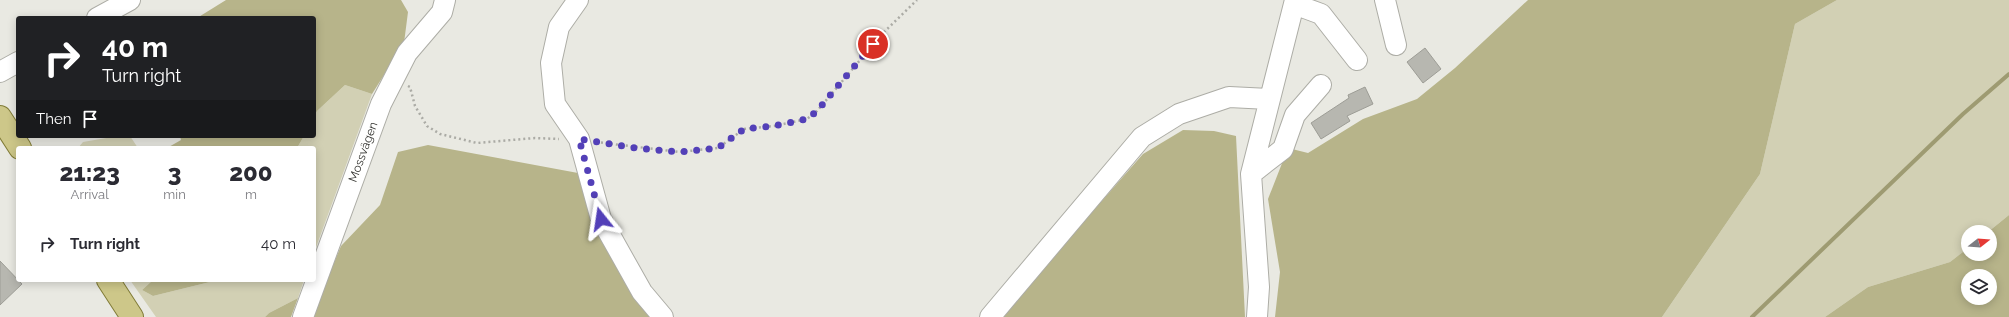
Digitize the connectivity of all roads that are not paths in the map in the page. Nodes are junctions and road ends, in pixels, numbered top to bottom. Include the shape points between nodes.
1 (130, 0) edge
2 (445, 0) edge
3 (578, 0) edge
4 (1385, 0) edge
5 (1294, 2) edge
6 (101, 16) edge
7 (1396, 45) dead end
8 (1357, 60) dead end
9 (16, 63) edge
10 (0, 72) edge
11 (1321, 85) dead end
12 (1269, 99) junction
13 (0, 117) edge
14 (19, 146) edge
15 (1251, 174) junction
16 (316, 279) edge
17 (109, 282) edge
18 (315, 282) edge
19 (132, 317) edge
20 (302, 317) edge
21 (663, 317) edge
22 (990, 317) edge
23 (1257, 317) edge

1 - 6 lane
2 - 16 lane, Mossvägen via 442,12 407,53 381,104
3 - 21 lane via 559,27 551,63 555,104 579,139 601,219 642,292
4 - 7 lane
5 - 8 lane via 1321,14
5 - 12 lane
9 - 10 lane
11 - 15 lane via 1295,115 1284,149
12 - 15 lane
12 - 22 lane via 1228,97 1178,114 1142,137
13 - 14 main road
15 - 23 lane via 1259,287
17 - 19 main road
18 - 20 lane, Mossvägen

